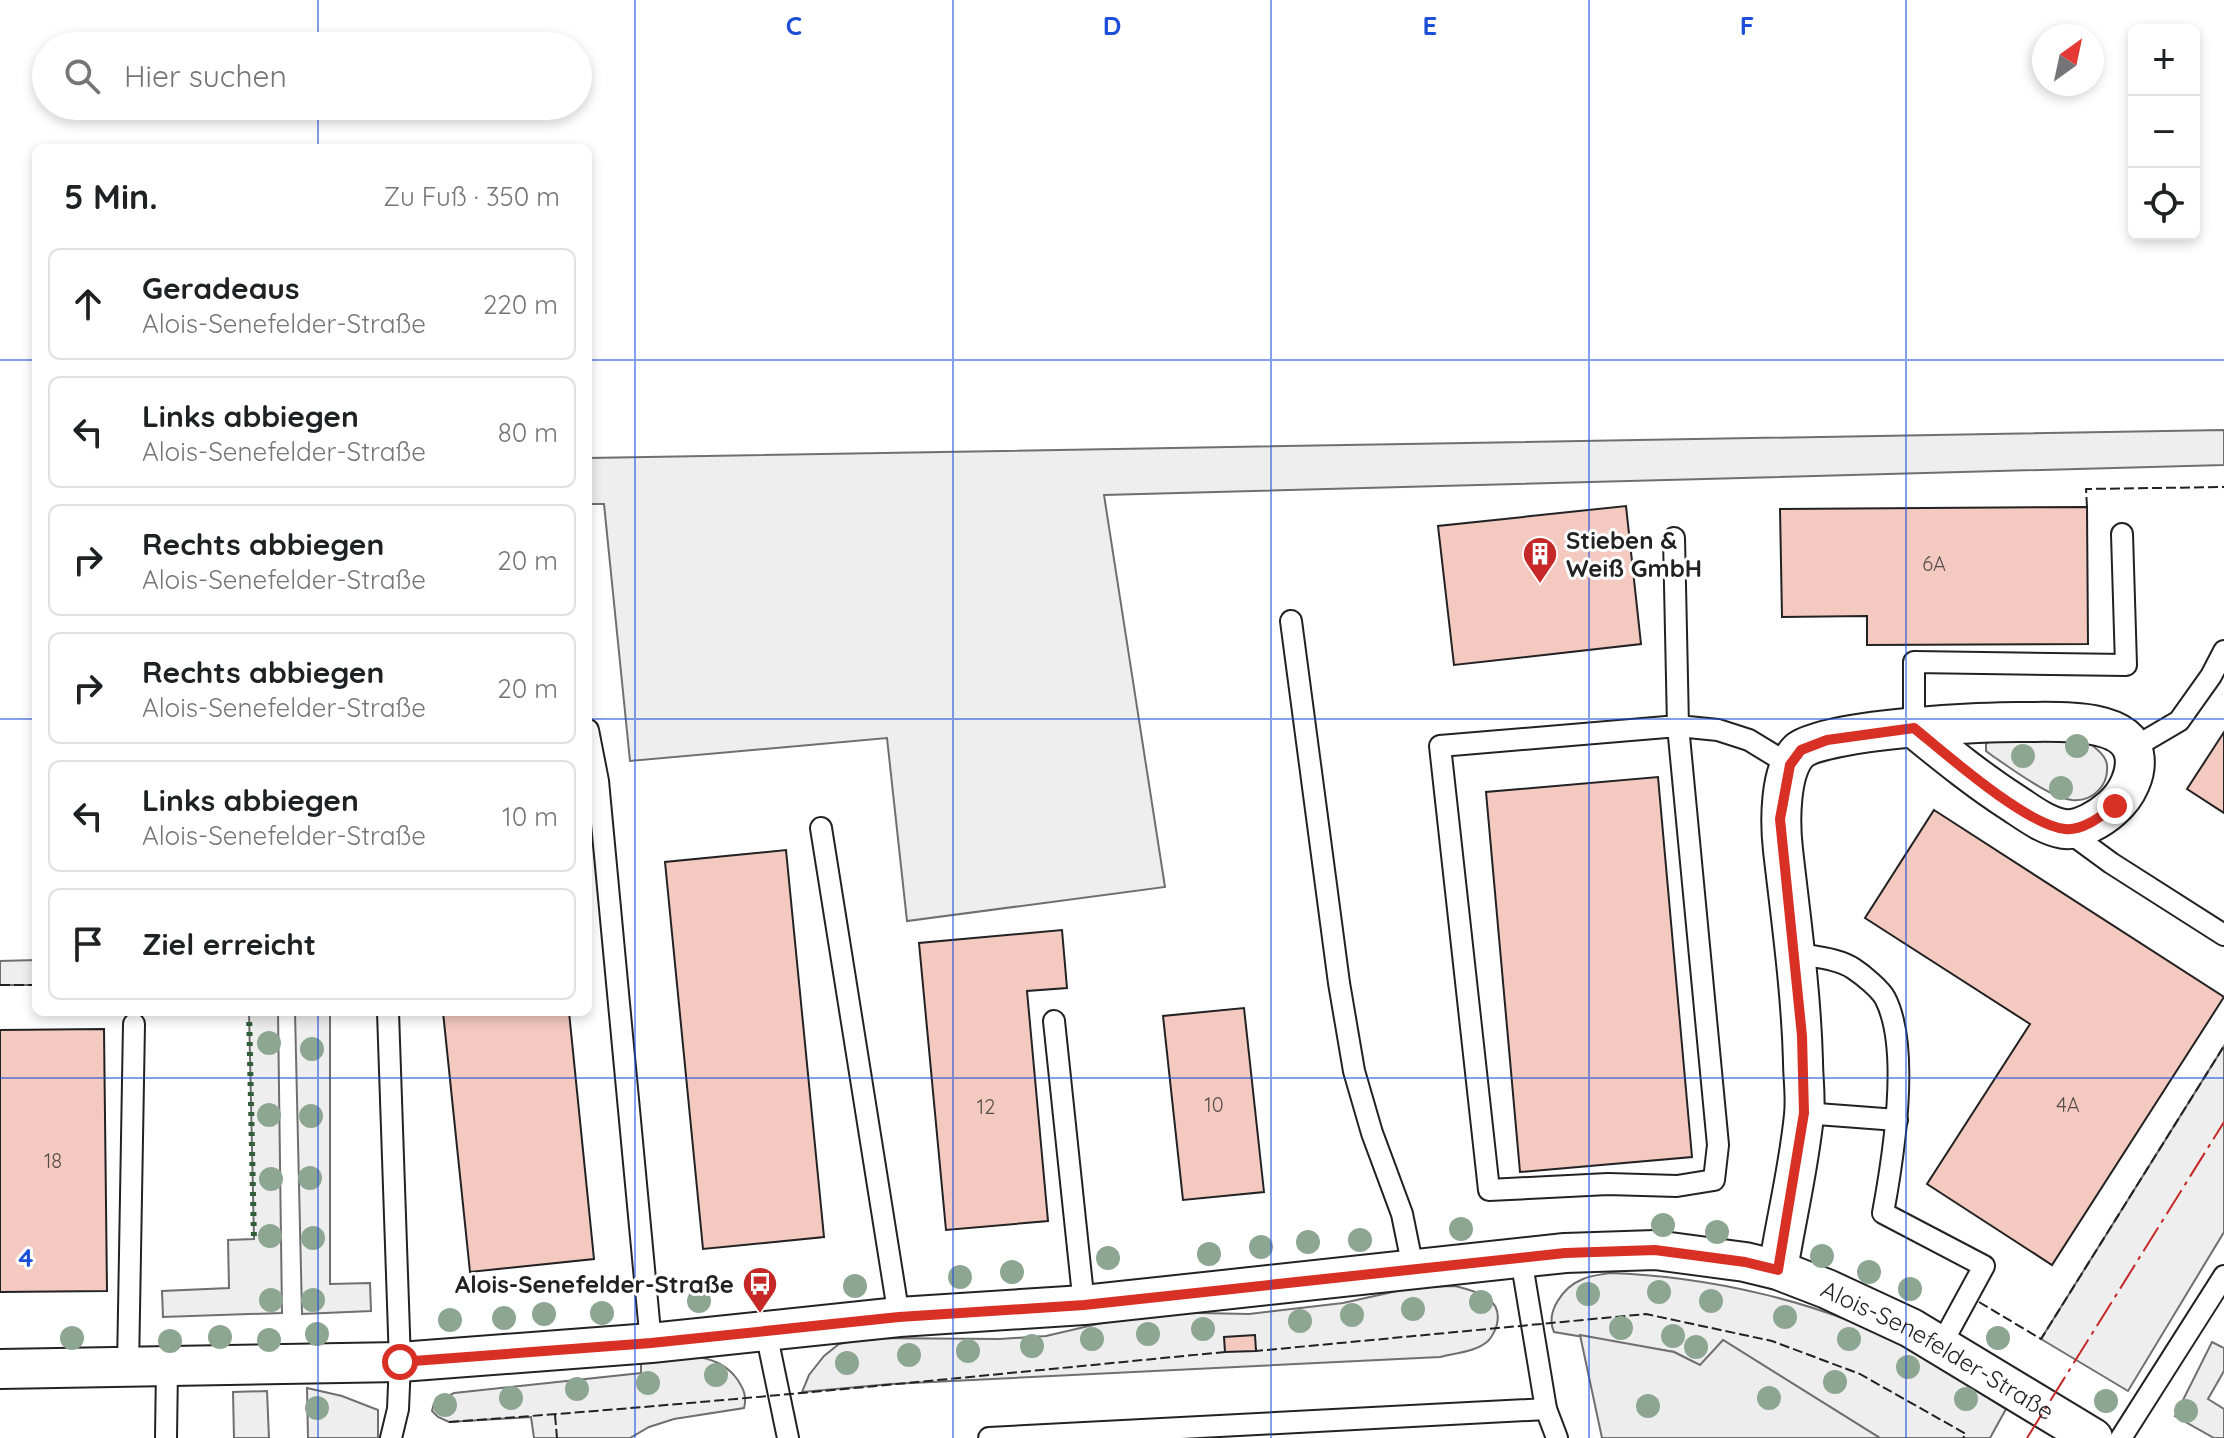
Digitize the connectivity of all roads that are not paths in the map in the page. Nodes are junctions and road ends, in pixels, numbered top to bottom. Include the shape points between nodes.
1 (2122, 534) dead end
2 (1674, 538) dead end
3 (1291, 621) dead end
4 (2224, 651) edge
5 (1678, 726) junction
6 (1914, 728) junction
7 (2133, 748) junction
8 (592, 750) edge
9 (1790, 765) junction
10 (821, 828) dead end
11 (2066, 830) junction
12 (2224, 935) edge
13 (1794, 953) junction
14 (388, 1016) edge
15 (1054, 1021) dead end
16 (134, 1024) dead end
17 (1804, 1113) junction
18 (1897, 1120) junction
19 (1521, 1258) junction
20 (1413, 1268) junction
21 (1778, 1270) junction
22 (2224, 1276) edge
23 (1084, 1305) junction
24 (899, 1317) junction
25 (766, 1332) junction
26 (651, 1343) junction
27 (1941, 1345) junction
28 (400, 1362) junction
29 (167, 1367) junction
30 (128, 1368) junction
31 (0, 1369) edge
32 (1546, 1409) junction
33 (166, 1438) edge
34 (391, 1438) edge
35 (788, 1438) edge
36 (989, 1438) edge
37 (1557, 1438) edge
38 (2093, 1438) edge
39 (2121, 1438) edge

1 - 6 lane via 2126,665 1914,662
2 - 5 lane
3 - 20 lane via 1354,1071 1402,1214
4 - 7 lane via 2179,721
5 - 5 lane via 1718,1145 1714,1180 1677,1186 1489,1190 1440,746
5 - 9 lane via 1749,740
6 - 7 street via 1989,721 2080,723 2118,734
6 - 9 street via 1827,740 1801,750
6 - 11 street via 1975,779
7 - 11 street via 2136,765 2115,806 2094,822
8 - 26 lane
9 - 13 street via 1780,819
10 - 24 lane
11 - 12 lane
13 - 17 street
13 - 18 lane via 1852,967 1885,997 1896,1035
14 - 28 lane
15 - 23 lane
16 - 30 lane
17 - 18 lane
17 - 21 street
18 - 27 lane via 1883,1213 1984,1266
19 - 20 street, Alois-Senefelder-Straße
19 - 21 street, Alois-Senefelder-Straße via 1655,1250
19 - 32 lane
20 - 23 street, Alois-Senefelder-Straße
21 - 27 street, Alois-Senefelder-Straße via 1875,1310
22 - 39 lane
23 - 24 street, Alois-Senefelder-Straße
24 - 25 street, Alois-Senefelder-Straße
25 - 26 street, Alois-Senefelder-Straße
25 - 35 lane
26 - 28 street, Alois-Senefelder-Straße
27 - 38 street, Alois-Senefelder-Straße
28 - 29 street, Alois-Senefelder-Straße
28 - 34 lane
29 - 30 street, Alois-Senefelder-Straße
29 - 33 lane
30 - 31 street, Alois-Senefelder-Straße
32 - 36 lane
32 - 37 lane

